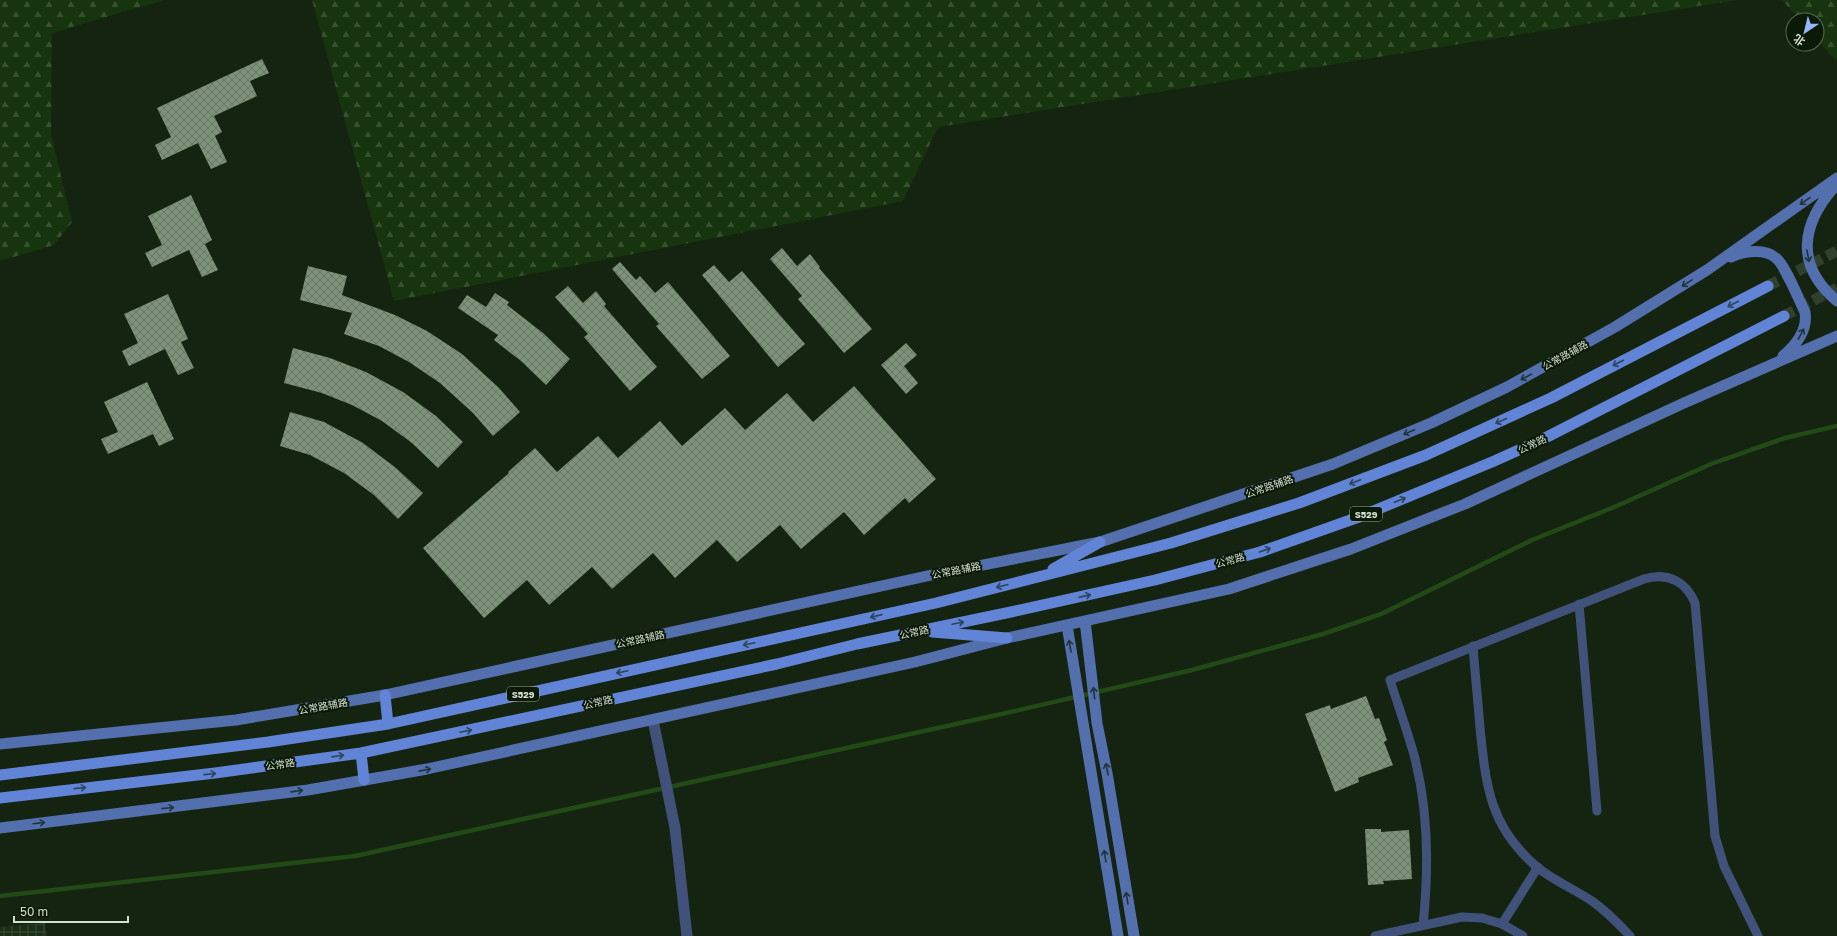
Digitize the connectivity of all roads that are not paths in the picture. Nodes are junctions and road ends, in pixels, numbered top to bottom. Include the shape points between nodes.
1 (1837, 178) edge
2 (1837, 184) edge
3 (1707, 270) junction
4 (1768, 286) tunnel mouth
5 (1837, 301) edge
6 (1784, 316) tunnel mouth
7 (1837, 336) edge
8 (1775, 363) junction
9 (1100, 542) junction
10 (1040, 576) junction
11 (1579, 604) junction
12 (1085, 621) junction
13 (1067, 625) junction
14 (920, 631) junction
15 (1007, 638) junction
16 (1473, 646) junction
17 (385, 695) junction
18 (653, 720) junction
19 (388, 724) junction
20 (0, 744) edge
21 (361, 753) junction
22 (0, 775) edge
23 (364, 780) junction
24 (0, 798) edge
25 (1597, 811) dead end
26 (0, 828) edge
27 (1538, 867) junction
28 (1502, 924) junction
29 (1422, 925) junction
30 (687, 936) edge
31 (1118, 936) edge
32 (1134, 936) edge
33 (1375, 936) edge
34 (1523, 936) edge
35 (1630, 936) edge
36 (1758, 936) edge

1 -> 3 main road, 公常路辅路
2 -> 5 main road via 1819,207 1807,236 1811,268 1825,291
8 -> 3 main road via 1796,344 1806,318 1806,312 1780,263 1771,255 1753,252 1734,255
3 -> 9 main road, 公常路辅路 via 1560,358 1507,387 1431,423 1333,464
4 -> 10 main road, S529 via 1551,398 1426,455 1299,503 1171,543
14 -> 6 main road, 公常路 / S529 via 1155,580 1260,552 1359,517 1543,439
7 - 8 main road
8 - 12 main road via 1465,504 1351,549 1229,590
9 - 10 main road
9 - 17 main road, 公常路辅路 via 927,576
10 -> 19 main road, S529 via 936,603
11 - 16 lane
11 - 25 lane
11 - 36 lane via 1644,579 1660,576 1676,580 1692,596 1696,610 1714,836 1724,866
12 - 13 main road
32 -> 12 main road via 1097,723
13 - 15 main road
31 -> 13 main road
14 - 15 main road
21 -> 14 main road, 公常路 / S529
15 - 18 main road via 915,662
16 - 27 lane via 1485,776 1491,802 1502,827
16 - 29 lane via 1390,680 1414,756 1425,812 1427,869
17 - 19 main road
17 - 20 main road, 公常路辅路 via 236,720
23 -> 18 main road via 427,770
18 - 30 street via 673,816
19 - 22 main road, S529 via 268,742
21 - 23 main road
24 -> 21 main road, 公常路 / S529
26 -> 23 main road via 210,803
27 - 28 lane
27 - 35 lane via 1592,901
28 - 29 lane via 1482,918 1462,917
28 - 34 lane
29 - 33 lane

